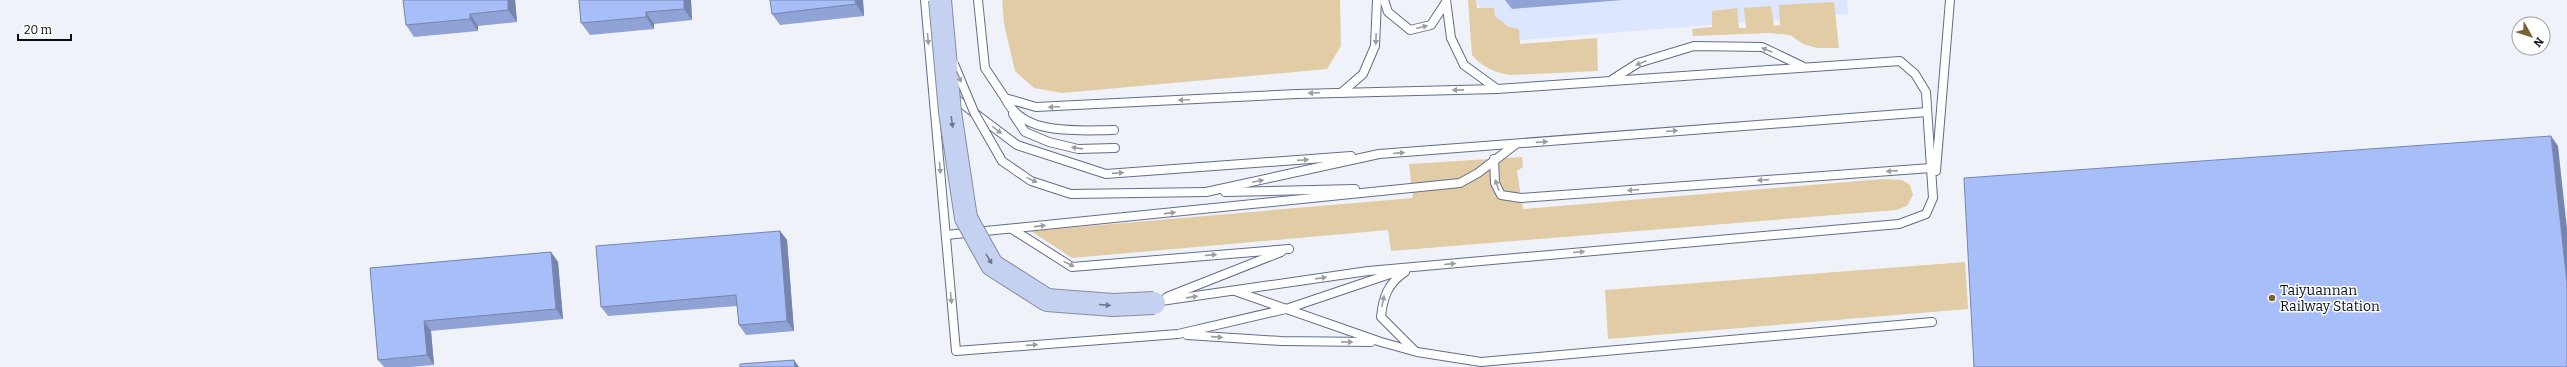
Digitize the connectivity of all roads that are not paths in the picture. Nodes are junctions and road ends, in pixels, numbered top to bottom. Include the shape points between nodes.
1 (925, 0) edge
2 (940, 0) edge
3 (978, 0) edge
4 (1377, 0) edge
5 (1384, 0) edge
6 (1950, 0) edge
7 (1446, 1) edge
8 (944, 41) junction
9 (1803, 66) junction
10 (1611, 80) junction
11 (932, 82) junction
12 (1497, 89) junction
13 (1341, 93) junction
14 (1005, 98) junction
15 (1011, 111) junction
16 (1927, 112) junction
17 (1114, 130) dead end
18 (1517, 144) junction
19 (1115, 148) dead end
20 (1379, 154) junction
21 (1494, 159) junction
22 (1931, 168) junction
23 (1417, 188) junction
24 (1206, 192) junction
25 (1933, 198) junction
26 (1012, 228) junction
27 (946, 235) junction
28 (1413, 267) junction
29 (1234, 291) junction
30 (1154, 303) junction
31 (1286, 309) junction
32 (1932, 322) dead end
33 (1178, 334) junction
34 (1381, 342) junction
35 (1417, 352) junction

1 -> 11 lane
2 - 8 highway, bridge
3 - 14 lane via 985,68
4 -> 13 lane via 1376,46 1362,74
5 -> 7 lane via 1388,12 1410,30 1431,25
6 - 25 lane
7 - 12 lane via 1451,38 1464,65
8 -> 24 lane, bridge via 974,112 1002,161 1031,181 1072,194
8 -> 30 highway, bridge via 950,112 966,218 992,265 1047,300 1113,305
9 - 10 lane
9 -> 10 lane via 1762,48 1694,46 1638,63
9 - 16 lane via 1900,61 1915,74 1926,92
10 - 12 lane
11 -> 20 lane via 1017,145 1106,174
11 -> 27 lane
12 -> 13 lane
13 -> 14 lane via 1036,107
14 - 15 lane
15 - 17 lane via 1028,122 1058,130
19 -> 15 lane via 1078,149 1049,142 1025,132
18 -> 16 lane
16 - 22 lane
20 -> 18 lane
18 - 21 lane
24 -> 20 lane
22 -> 21 lane via 1521,198 1501,195 1495,183
21 - 23 lane via 1478,173 1460,183
22 - 25 lane
23 - 24 lane
26 -> 23 lane
28 -> 25 lane via 1899,224 1926,214
26 - 27 lane
26 -> 30 lane via 1072,267 1289,249
27 -> 33 lane via 956,351
29 -> 28 lane via 1368,271
28 - 31 lane
35 -> 28 lane via 1381,317 1383,296 1397,277
30 -> 29 lane
29 - 31 lane
31 - 33 lane
31 - 34 lane
32 - 35 lane via 1480,362
33 -> 34 lane via 1281,341
34 - 35 lane

